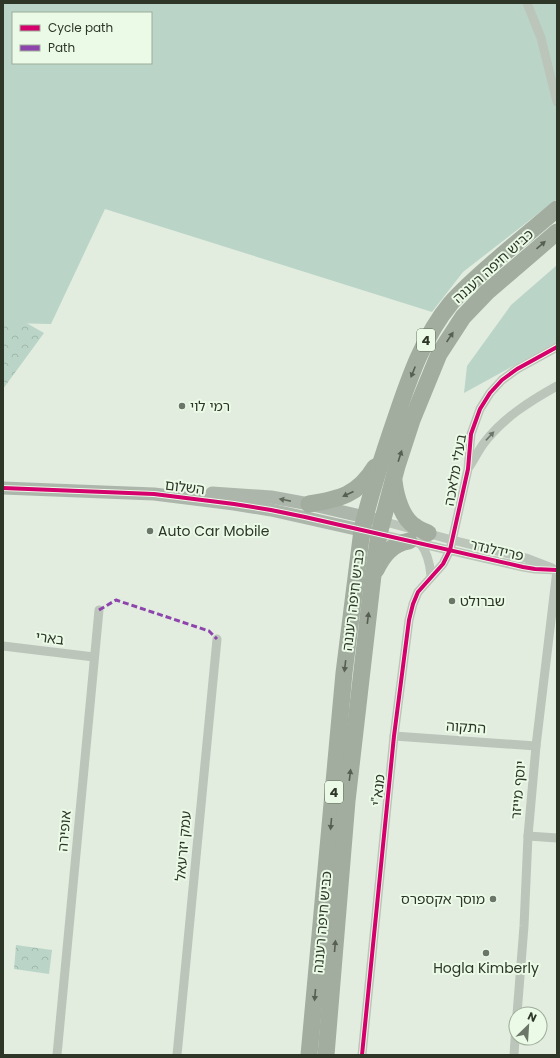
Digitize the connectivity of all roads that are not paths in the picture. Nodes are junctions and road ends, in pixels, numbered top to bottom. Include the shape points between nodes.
1 (526, 3) edge
2 (557, 102) edge
3 (557, 209) edge
4 (557, 232) edge
5 (557, 347) edge
6 (557, 386) edge
7 (383, 455) junction
8 (468, 469) junction
9 (394, 475) junction
10 (3, 488) edge
11 (154, 494) junction
12 (309, 504) junction
13 (363, 523) junction
14 (381, 528) junction
15 (419, 539) junction
16 (452, 540) junction
17 (450, 550) junction
18 (557, 570) edge
19 (373, 575) junction
20 (431, 576) junction
21 (99, 610) dead end
22 (217, 639) dead end
23 (3, 646) edge
24 (94, 657) junction
25 (394, 736) junction
26 (536, 746) junction
27 (528, 836) junction
28 (557, 838) edge
29 (518, 1006) edge
30 (57, 1055) edge
31 (177, 1055) edge
32 (309, 1055) edge
33 (326, 1055) edge
34 (362, 1055) edge

1 - 2 street via 541,38
3 -> 7 highway, כביש חיפה רעננה / 4 via 472,281 450,304 426,339
9 -> 4 highway, כביש חיפה רעננה / 4 via 436,360 463,317 487,292
5 - 8 street, בעלי מלאכה via 517,369 490,393 480,409 471,434
8 -> 6 street, בעלי מלאכה via 484,444 502,424 524,406
7 -> 12 highway via 372,474 358,488 328,501
7 - 13 highway, כביש חיפה רעננה / 4
8 - 16 street, בעלי מלאכה
9 - 14 highway, כביש חיפה רעננה / 4
9 - 15 highway via 400,506 415,527
10 - 11 street, השלום
12 -> 11 street, השלום via 271,497 194,492
11 - 13 street, השלום
12 - 13 street, השלום
13 - 14 street, פרידלנדר
13 -> 32 highway, כביש חיפה רעננה / 4 via 344,673
14 - 15 street, פרידלנדר
14 - 15 street, פרידלנדר
14 - 19 highway, כביש חיפה רעננה / 4
15 - 16 street, פרידלנדר
15 - 17 street, פרידלנדר
15 - 19 highway via 402,542 387,552
15 - 20 street via 429,561
16 - 17 street, מנא"י
16 - 18 street, פרידלנדר via 526,558
17 - 18 street, פרידלנדר via 523,567
17 - 20 street, מנא"י via 443,564
18 - 26 street, יוסף מייזר
33 -> 19 highway, כביש חיפה רעננה / 4 via 347,801
20 - 25 street, מנא"י via 418,592 409,620
21 - 24 street, אופירה
22 - 31 street, עמק יזרעאל
23 - 24 street, בארי
24 - 30 street, אופירה
25 - 26 street, התקוה
25 - 34 street, מנא"י
26 - 27 street, יוסף מייזר
27 - 28 street
27 - 29 street, יוסף מייזר

